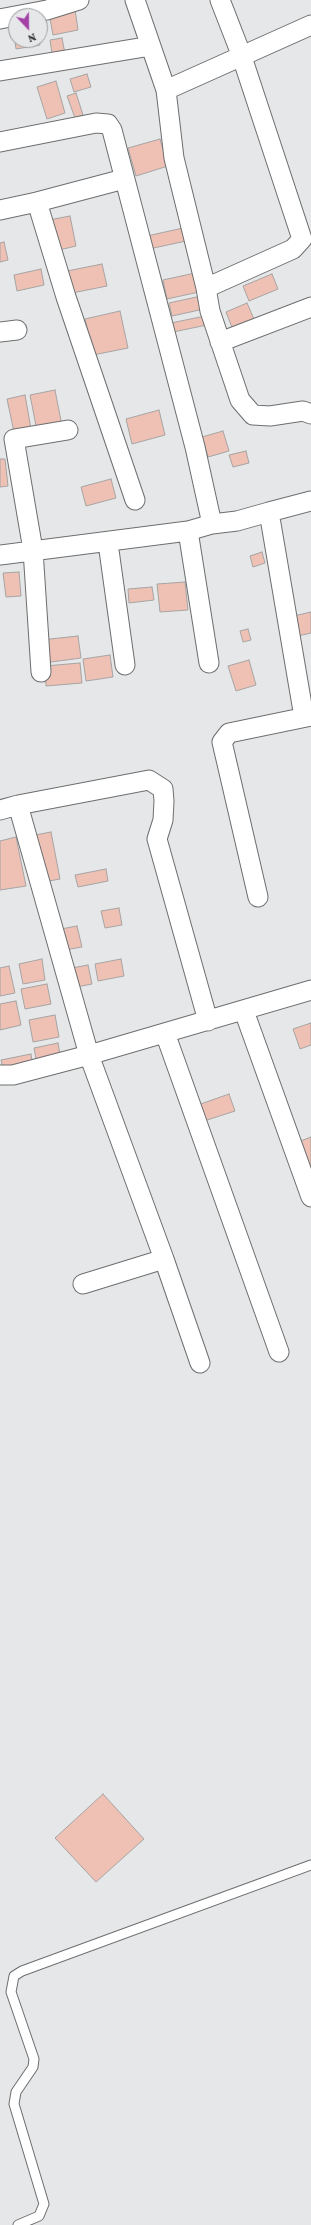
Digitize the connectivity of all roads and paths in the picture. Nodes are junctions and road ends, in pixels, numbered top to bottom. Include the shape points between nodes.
1 (79, 0) edge
2 (135, 0) edge
3 (220, 0) edge
4 (0, 19) edge
5 (311, 25) edge
6 (151, 46) junction
7 (242, 54) junction
8 (0, 71) edge
9 (166, 90) junction
10 (0, 142) edge
11 (124, 179) junction
12 (37, 202) junction
13 (0, 210) edge
14 (206, 288) junction
15 (311, 307) edge
16 (220, 342) junction
17 (311, 414) edge
18 (68, 430) dead end
19 (7, 440) edge
20 (135, 500) dead end
21 (311, 501) edge
22 (269, 512) junction
23 (212, 524) junction
24 (188, 531) junction
25 (108, 542) junction
26 (33, 550) junction
27 (0, 555) edge
28 (208, 663) dead end
29 (125, 665) dead end
30 (41, 672) dead end
31 (307, 717) edge
32 (18, 805) junction
33 (0, 810) edge
34 (258, 897) dead end
35 (311, 990) edge
36 (244, 1011) junction
37 (208, 1021) junction
38 (165, 1033) junction
39 (89, 1055) junction
40 (0, 1075) edge
41 (311, 1197) edge
42 (164, 1259) junction
43 (83, 1284) dead end
44 (279, 1352) dead end
45 (200, 1363) dead end
46 (311, 1865) edge
47 (18, 2225) edge

1 - 4 street via 47,10
2 - 6 street
3 - 7 street
5 - 7 street
6 - 8 street
6 - 9 street
7 - 9 street
7 - 14 street via 302,239 293,249
9 - 14 street via 174,158
10 - 11 street via 108,124 112,130
11 - 12 street
11 - 23 street via 195,447
12 - 13 street
12 - 20 street via 66,297
14 - 16 street
15 - 16 street
16 - 17 street via 240,400 253,415 270,416 303,411
18 - 19 street
19 - 26 street
21 - 22 street
22 - 23 street via 237,521
22 - 31 street
23 - 24 street
24 - 25 street
24 - 28 street
25 - 26 street
25 - 29 street
26 - 27 street
26 - 30 street
31 - 34 street via 229,733 222,742
32 - 33 street
32 - 37 street via 149,780 163,790 163,820 157,839
32 - 39 street
35 - 36 street
36 - 37 street
36 - 41 street
37 - 38 street
38 - 39 street
38 - 44 street
39 - 40 street via 13,1075
39 - 42 street
42 - 43 street
42 - 45 street
46 - 47 lane via 14,1976 11,1992 34,2059 33,2067 16,2092 14,2104 44,2204 39,2216

